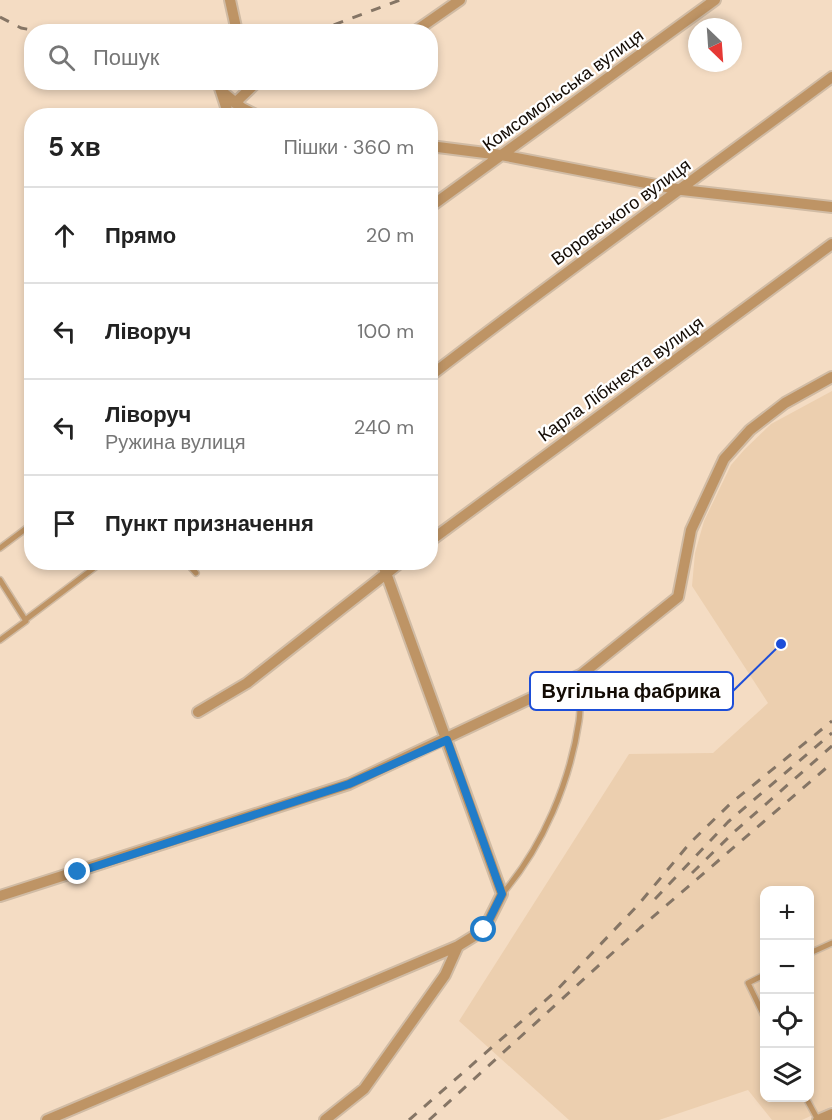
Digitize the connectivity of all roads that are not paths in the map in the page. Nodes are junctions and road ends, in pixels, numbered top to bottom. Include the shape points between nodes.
1 (230, 0) edge
2 (460, 0) edge
3 (715, 0) edge
4 (235, 24) edge
5 (426, 24) edge
6 (832, 77) edge
7 (220, 90) edge
8 (222, 90) edge
9 (249, 90) edge
10 (235, 103) junction
11 (226, 108) edge
12 (244, 108) edge
13 (438, 147) edge
14 (501, 155) junction
15 (682, 190) junction
16 (438, 201) edge
17 (832, 207) edge
18 (832, 244) edge
19 (438, 370) edge
20 (832, 377) edge
21 (24, 530) edge
22 (438, 535) edge
23 (0, 548) edge
24 (91, 570) edge
25 (193, 570) edge
26 (385, 570) edge
27 (391, 570) edge
28 (196, 573) dead end
29 (386, 574) junction
30 (0, 580) edge
31 (25, 620) junction
32 (0, 640) edge
33 (580, 675) junction
34 (198, 712) dead end
35 (447, 740) junction
36 (502, 894) junction
37 (0, 896) edge
38 (832, 942) edge
39 (458, 946) junction
40 (814, 951) edge
41 (760, 977) edge
42 (760, 1006) edge
43 (808, 1102) edge
44 (832, 1114) edge
45 (47, 1120) edge
46 (325, 1120) edge
47 (818, 1120) edge

1 - 4 street
2 - 5 street
3 - 14 street, Комсомольська вулиця
6 - 15 street, Воровського вулиця
7 - 11 street
8 - 10 street
9 - 10 street
10 - 12 street
13 - 14 street
14 - 15 street
14 - 16 street, Комсомольська вулиця
15 - 17 street
15 - 19 street, Воровського вулиця
18 - 22 street, Карла Лібкнехта вулиця
20 - 33 street via 785,403 750,430 723,459 691,530 678,597
21 - 23 lane
24 - 31 lane
25 - 28 lane
26 - 29 street
27 - 29 street
29 - 34 street via 247,683
29 - 35 street
30 - 31 lane
31 - 32 lane
33 - 35 street
33 - 36 lane via 579,720 570,764 523,869
35 - 36 street
35 - 37 street via 349,784
36 - 39 street via 484,930
38 - 40 lane
39 - 45 street
39 - 46 street via 445,975 364,1089
41 - 42 lane via 748,983
43 - 47 lane
44 - 47 street

